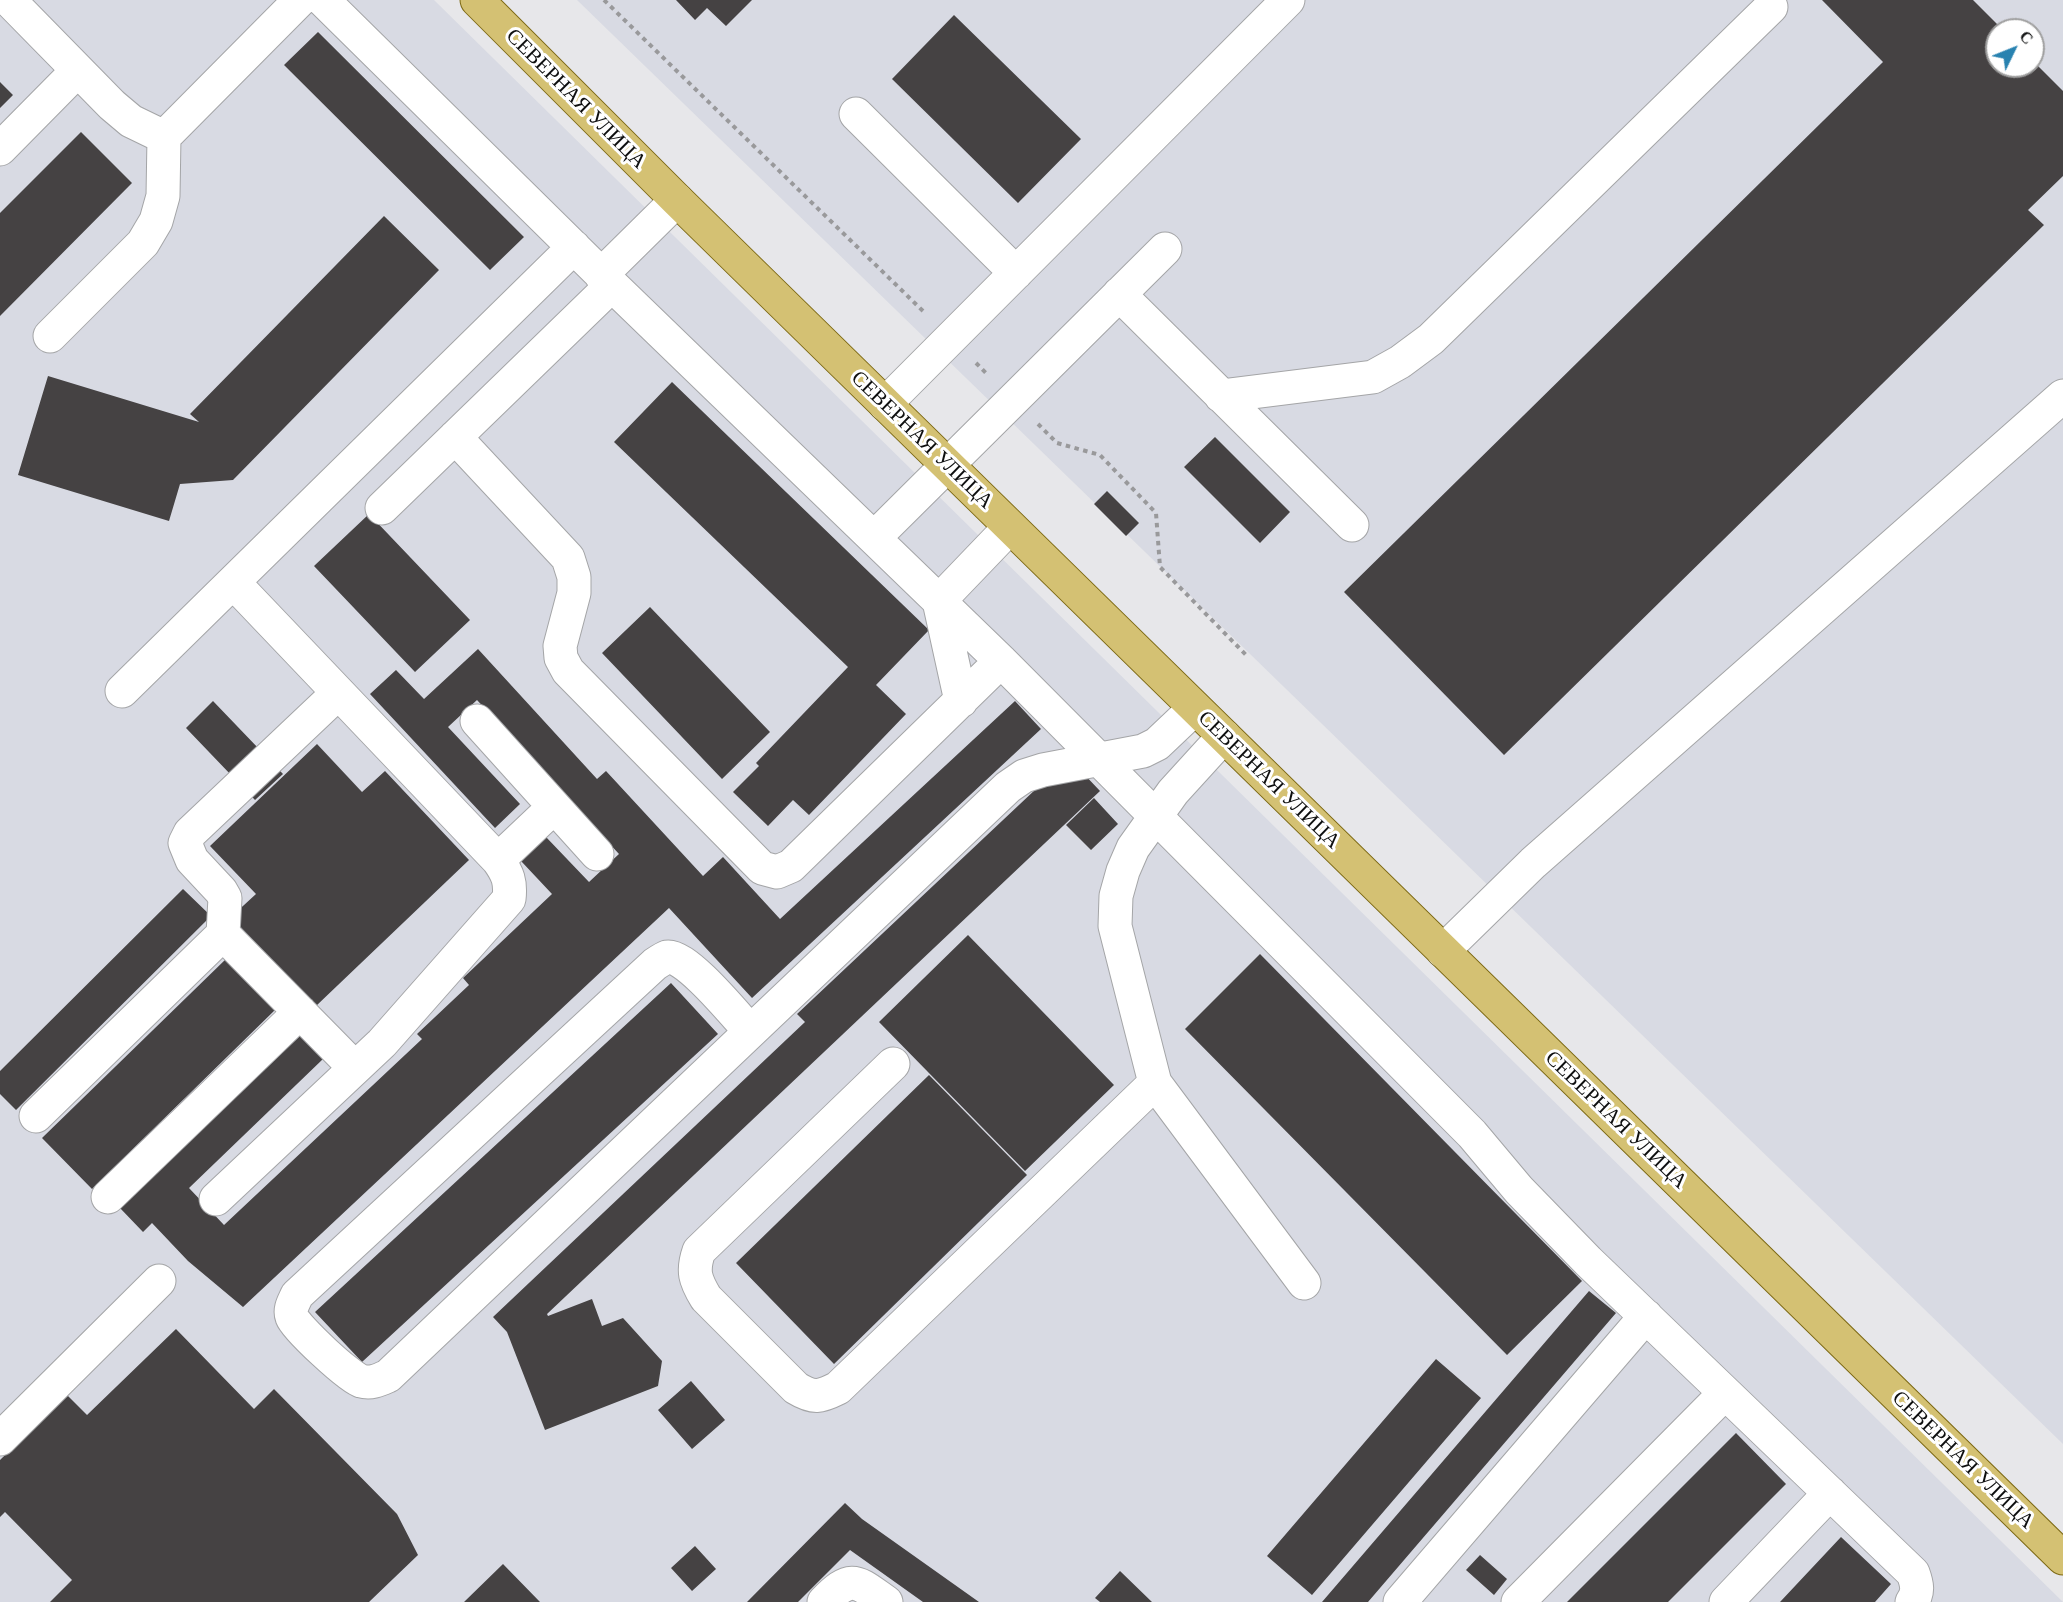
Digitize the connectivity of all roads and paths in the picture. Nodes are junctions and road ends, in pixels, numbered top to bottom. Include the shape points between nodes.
1 (9, 0) edge
2 (300, 0) edge
3 (323, 0) edge
4 (477, 0) edge
5 (1288, 0) edge
6 (1771, 7) dead end
7 (77, 71) junction
8 (856, 114) dead end
9 (164, 137) junction
10 (0, 149) edge
11 (677, 200) junction
12 (574, 247) junction
13 (1165, 249) dead end
14 (1016, 273) junction
15 (606, 280) junction
16 (1119, 294) junction
17 (50, 336) dead end
18 (1221, 396) junction
19 (2063, 396) edge
20 (885, 404) junction
21 (455, 437) junction
22 (948, 465) junction
23 (382, 508) dead end
24 (1352, 525) dead end
25 (1010, 527) junction
26 (874, 538) junction
27 (233, 582) junction
28 (939, 601) junction
29 (1001, 661) junction
30 (122, 691) dead end
31 (338, 693) junction
32 (961, 701) junction
33 (1195, 708) junction
34 (477, 722) dead end
35 (1224, 736) junction
36 (1100, 759) junction
37 (554, 807) junction
38 (1156, 814) junction
39 (597, 854) dead end
40 (498, 860) junction
41 (223, 934) junction
42 (1443, 951) junction
43 (300, 1012) junction
44 (750, 1031) junction
45 (893, 1064) dead end
46 (355, 1068) junction
47 (1155, 1083) junction
48 (36, 1116) dead end
49 (108, 1197) dead end
50 (216, 1198) dead end
51 (159, 1281) dead end
52 (1304, 1282) dead end
53 (1646, 1316) junction
54 (1725, 1393) junction
55 (0, 1439) edge
56 (1830, 1493) junction
57 (2063, 1558) edge
58 (824, 1602) edge
59 (886, 1602) edge
60 (1400, 1602) edge
61 (1518, 1602) edge
62 (1726, 1602) edge
63 (1912, 1602) edge

1 - 7 lane
2 - 9 lane
3 - 12 lane
4 - 11 main road, СЕВЕРНАЯ УЛИЦА
5 - 14 lane
6 - 18 lane via 1431,339 1400,362 1373,377
7 - 9 lane via 131,121
7 - 10 lane
8 - 14 lane
9 - 17 lane via 163,196 156,221 143,243
11 - 15 lane
11 - 20 main road, СЕВЕРНАЯ УЛИЦА
12 - 15 lane
12 - 27 lane
13 - 16 lane
14 - 20 lane
15 - 21 lane
15 - 26 lane
16 - 18 lane
16 - 22 lane
18 - 24 lane
19 - 42 lane via 1533,863
20 - 22 main road, СЕВЕРНАЯ УЛИЦА
21 - 23 lane
21 - 32 lane via 568,558 574,593 560,646 568,670 762,868 777,872 791,866
22 - 25 main road, СЕВЕРНАЯ УЛИЦА
22 - 26 lane
25 - 28 lane
25 - 33 main road, СЕВЕРНАЯ УЛИЦА
26 - 28 lane
27 - 30 lane
27 - 31 lane
28 - 29 lane
28 - 32 lane
29 - 32 lane
29 - 36 lane
31 - 40 lane
31 - 41 lane via 189,833 185,843 192,860 225,898
33 - 35 main road, СЕВЕРНАЯ УЛИЦА
33 - 36 lane via 1157,744 1143,751
34 - 37 lane
35 - 38 lane
35 - 42 main road, СЕВЕРНАЯ УЛИЦА
36 - 38 lane
36 - 44 lane via 1043,770 1008,787
37 - 39 lane
37 - 40 lane
38 - 47 lane via 1123,871 1116,896 1115,926
38 - 53 lane via 1472,1134 1519,1190 1588,1261
40 - 46 lane via 511,886 509,899 382,1043
41 - 43 lane
41 - 48 lane
42 - 57 main road, СЕВЕРНАЯ УЛИЦА
43 - 46 lane
43 - 49 lane
44 - 44 lane via 388,1376 375,1382 349,1375 298,1327 291,1316 297,1295 655,964 668,957 680,959
45 - 47 lane via 699,1251 694,1265 697,1283 706,1298 796,1388 808,1395 822,1396 838,1388
46 - 50 lane
47 - 52 lane
51 - 55 lane
53 - 54 lane
53 - 60 lane
54 - 56 lane
54 - 61 lane
56 - 62 lane
56 - 63 lane via 1913,1573 1918,1584
58 - 59 lane via 839,1586 849,1582 860,1584

